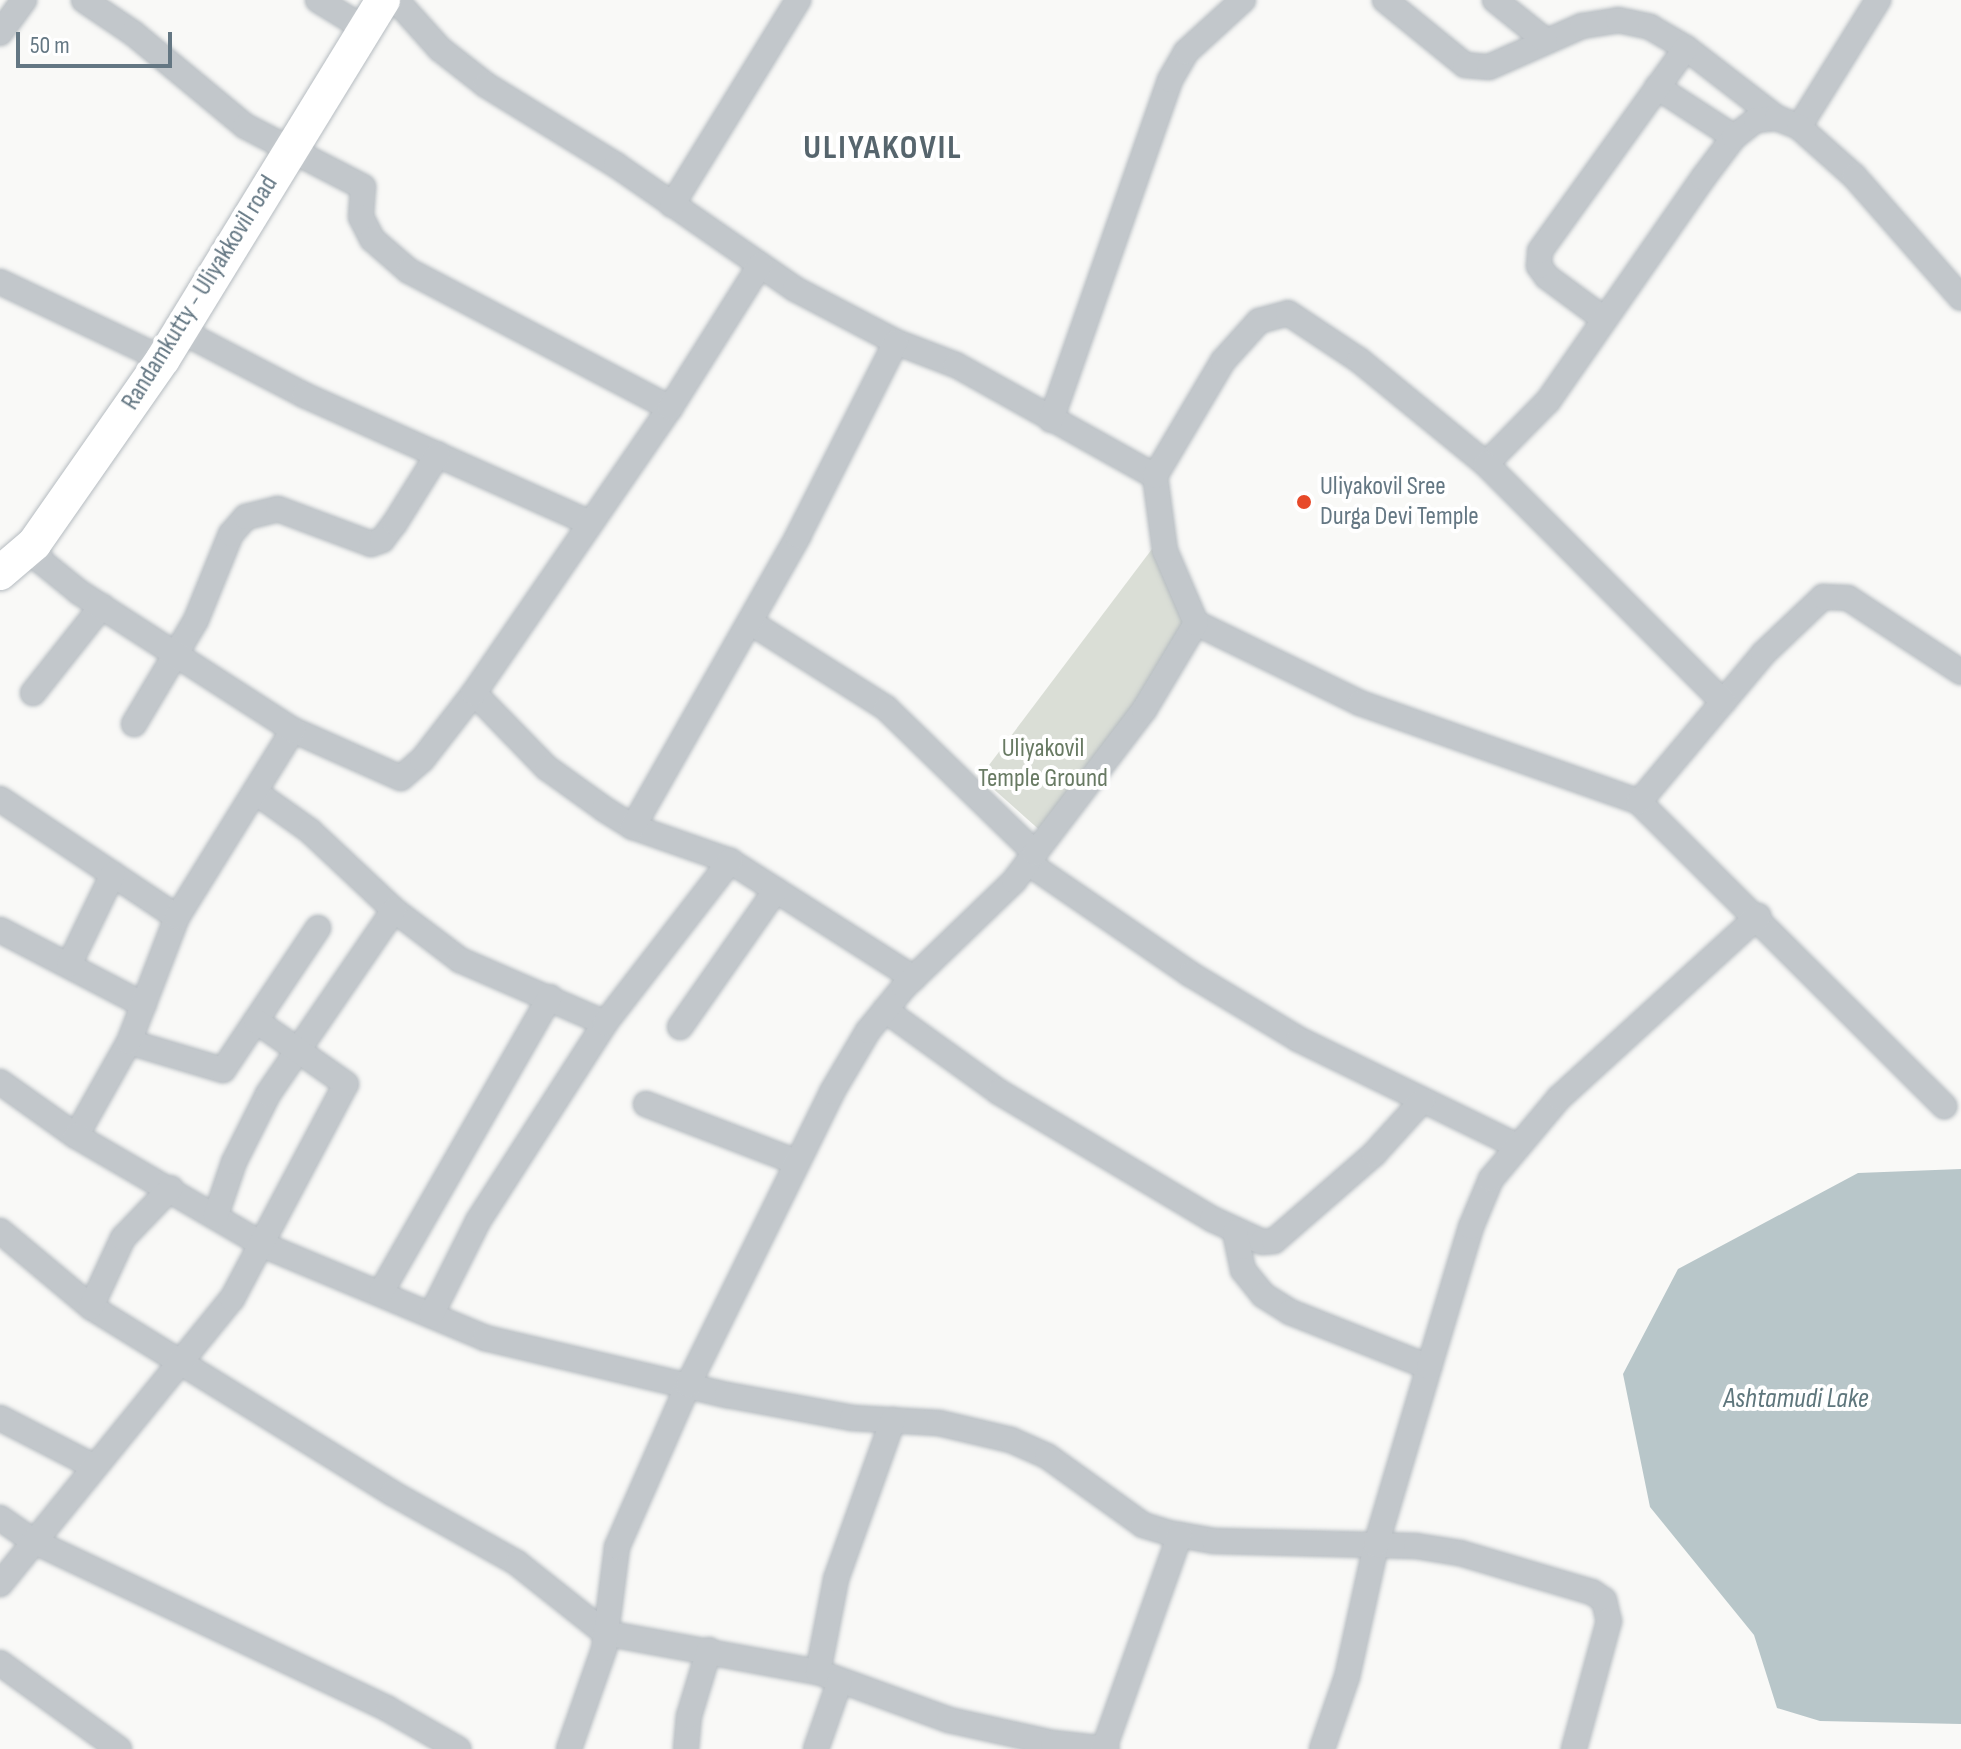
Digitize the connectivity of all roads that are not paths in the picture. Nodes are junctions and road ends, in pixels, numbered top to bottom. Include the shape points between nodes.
1 (24, 0) edge
2 (84, 0) edge
3 (318, 0) edge
4 (383, 0) edge
5 (396, 0) edge
6 (798, 0) edge
7 (1243, 0) edge
8 (1385, 0) edge
9 (1495, 0) edge
10 (1878, 0) edge
11 (367, 30) junction
12 (0, 33) edge
13 (1545, 40) junction
14 (1686, 48) junction
15 (1657, 87) junction
16 (1788, 123) junction
17 (1734, 137) junction
18 (288, 148) junction
19 (672, 205) junction
20 (760, 265) junction
21 (0, 282) edge
22 (1961, 298) edge
23 (1604, 319) junction
24 (896, 342) junction
25 (172, 345) junction
26 (670, 408) junction
27 (1051, 420) junction
28 (438, 454) junction
29 (1486, 464) junction
30 (1155, 476) junction
31 (590, 523) junction
32 (34, 544) junction
33 (0, 573) edge
34 (102, 606) junction
35 (750, 622) junction
36 (1196, 623) junction
37 (176, 654) junction
38 (1961, 672) edge
39 (33, 693) dead end
40 (474, 693) junction
41 (1723, 702) junction
42 (134, 724) dead end
43 (293, 730) junction
44 (258, 794) junction
45 (0, 799) edge
46 (1639, 802) junction
47 (633, 827) junction
48 (1032, 858) junction
49 (730, 861) junction
50 (113, 874) junction
51 (776, 890) junction
52 (394, 910) junction
53 (1758, 916) junction
54 (177, 917) junction
55 (318, 928) dead end
56 (0, 930) edge
57 (69, 965) junction
58 (914, 978) junction
59 (550, 997) junction
60 (144, 1005) junction
61 (885, 1010) junction
62 (256, 1021) junction
63 (605, 1023) junction
64 (680, 1027) dead end
65 (129, 1042) junction
66 (298, 1049) junction
67 (0, 1082) edge
68 (1422, 1101) junction
69 (646, 1104) dead end
70 (1944, 1106) dead end
71 (76, 1136) junction
72 (1517, 1146) junction
73 (796, 1162) junction
74 (171, 1188) junction
75 (216, 1215) junction
76 (0, 1231) edge
77 (1235, 1232) junction
78 (1262, 1242) junction
79 (263, 1245) junction
80 (1243, 1270) junction
81 (381, 1292) junction
82 (91, 1307) junction
83 (431, 1315) junction
84 (181, 1366) junction
85 (1429, 1367) junction
86 (688, 1385) junction
87 (0, 1418) edge
88 (893, 1420) junction
89 (93, 1466) junction
90 (0, 1518) edge
91 (1180, 1535) junction
92 (33, 1541) junction
93 (1376, 1545) junction
94 (0, 1584) edge
95 (605, 1633) junction
96 (709, 1650) junction
97 (0, 1663) edge
98 (829, 1676) junction
99 (1105, 1748) edge
100 (119, 1749) edge
101 (458, 1749) edge
102 (569, 1749) edge
103 (686, 1749) edge
104 (816, 1749) edge
105 (1322, 1749) edge
106 (1574, 1749) edge

1 - 12 street
2 - 18 street via 133,33 245,126
3 - 11 street
4 - 11 street, Randamkutty - Uliyakkovil road
5 - 19 street via 440,49 486,85
6 - 19 street
7 - 27 street via 1186,52 1170,80
8 - 13 street via 1465,65 1489,67
9 - 13 street
10 - 16 street
11 - 18 street, Randamkutty - Uliyakkovil road
13 - 14 street via 1618,20 1650,27
14 - 15 street
14 - 16 street
15 - 17 street
15 - 23 street via 1538,260 1547,277
16 - 17 street via 1756,120
16 - 22 street via 1854,176
17 - 23 street
18 - 25 street, Randamkutty - Uliyakkovil road
18 - 26 street via 363,187 361,217 372,239 409,271
19 - 20 street
20 - 24 street
20 - 26 street
21 - 25 street
23 - 29 street via 1548,401
24 - 27 street via 956,365
24 - 35 street
25 - 28 street
25 - 32 street, Randamkutty - Uliyakkovil road
26 - 31 street
27 - 30 street
28 - 31 street
28 - 37 street via 395,523 382,540 371,544 278,509 246,517 231,534
29 - 30 street via 1359,360 1288,313 1259,321 1223,361
29 - 41 street
30 - 36 street via 1165,551
31 - 40 street
32 - 33 street, Randamkutty - Uliyakkovil road
32 - 34 street via 42,562
34 - 37 street
34 - 39 street
35 - 47 street
35 - 48 street via 886,708
36 - 46 street via 1360,703
36 - 48 street via 1144,710
37 - 42 street
37 - 43 street
38 - 41 street via 1836,594 1823,597 1787,629
40 - 43 street via 422,760 401,778
40 - 47 street via 547,768
41 - 46 street
43 - 44 street
44 - 52 street via 310,831
44 - 54 street
45 - 50 street
46 - 53 street
47 - 49 street
48 - 58 street
48 - 68 street via 1190,974 1298,1039
49 - 51 street
49 - 63 street
50 - 54 street
50 - 57 street
51 - 58 street
51 - 64 street
52 - 59 street via 460,960
52 - 66 street
53 - 70 street
53 - 72 street via 1559,1098
54 - 60 street
55 - 62 street
56 - 57 street
57 - 60 street
58 - 61 street
59 - 63 street
59 - 81 street
60 - 65 street
61 - 73 street via 851,1060
61 - 77 street via 999,1092
62 - 65 street via 223,1070
62 - 66 street
63 - 83 street via 478,1221
65 - 71 street
66 - 75 street via 249,1129
66 - 79 street via 346,1084
67 - 71 street
68 - 72 street
68 - 78 street via 1374,1154 1274,1241
69 - 73 street
71 - 74 street
72 - 85 street via 1491,1179 1471,1227
73 - 86 street
74 - 75 street
74 - 82 street via 123,1238
75 - 79 street
76 - 82 street
77 - 78 street
77 - 80 street
78 - 80 street
79 - 81 street
79 - 84 street via 232,1299
80 - 85 street via 1250,1283 1290,1312
81 - 83 street
82 - 84 street
83 - 86 street via 530,1351 574,1356
84 - 89 street via 136,1411
84 - 95 street via 517,1563
85 - 93 street
86 - 88 street via 852,1418
86 - 95 street via 617,1547
87 - 89 street
88 - 91 street via 939,1423 1011,1440 1047,1456 1143,1525
88 - 98 street via 836,1579
89 - 92 street
90 - 92 street
91 - 93 street via 1214,1541
91 - 99 street
92 - 94 street
92 - 101 street via 388,1709
93 - 105 street via 1364,1616
93 - 106 street via 1460,1553 1578,1587 1604,1600 1609,1621 1604,1648
95 - 96 street
95 - 102 street
96 - 98 street
96 - 103 street via 689,1716
97 - 100 street
98 - 99 street via 949,1720 1053,1743
98 - 104 street

